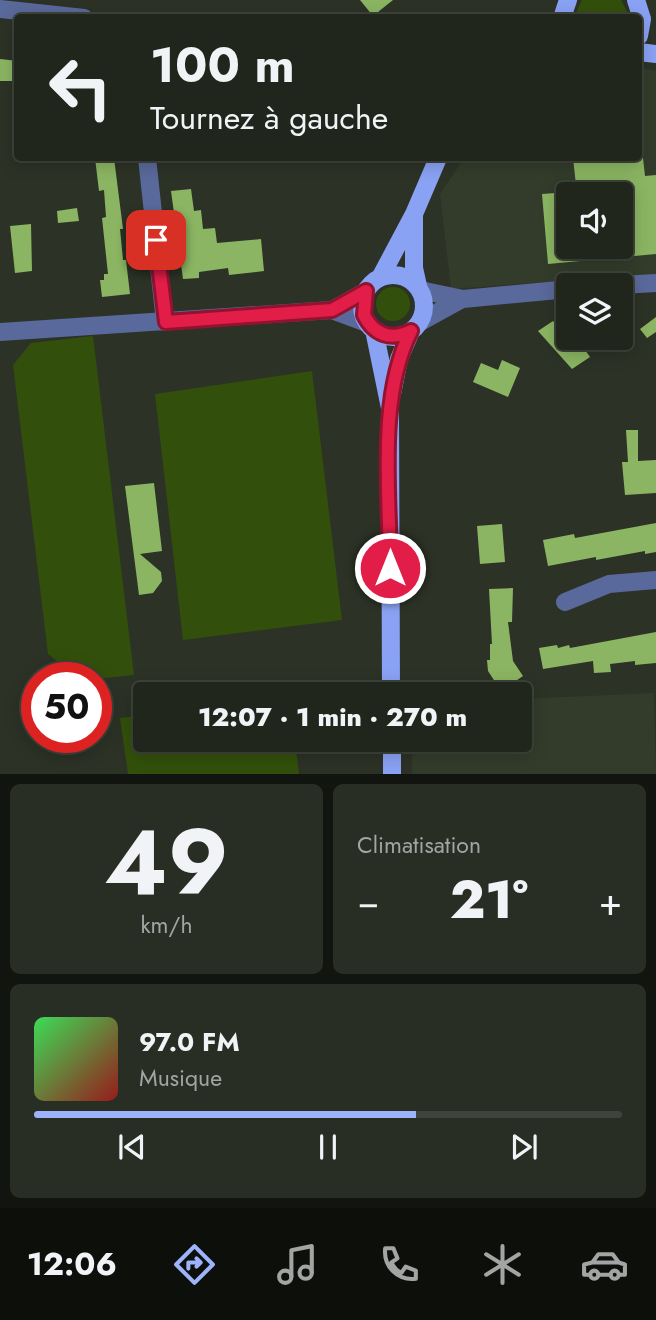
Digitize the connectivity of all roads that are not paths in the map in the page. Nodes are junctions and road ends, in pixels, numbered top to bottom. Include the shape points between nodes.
1 (0, 9) edge
2 (47, 14) edge
3 (147, 161) edge
4 (437, 161) edge
5 (414, 214) junction
6 (380, 278) junction
7 (656, 283) edge
8 (633, 284) edge
9 (419, 288) junction
10 (556, 290) edge
11 (366, 291) junction
12 (463, 299) junction
13 (332, 310) junction
14 (166, 322) junction
15 (371, 326) junction
16 (415, 327) junction
17 (0, 332) edge
18 (390, 408) junction
19 (656, 580) edge
20 (565, 602) dead end
21 (391, 682) edge
22 (392, 752) edge
23 (392, 774) edge

1 - 2 street
3 - 14 street
4 - 5 main road
5 - 6 main road
5 - 9 main road via 413,253
6 - 9 main road via 396,275
6 - 11 main road
7 - 8 street
9 - 12 street
9 - 16 main road via 424,306
10 - 12 street
11 - 13 street
11 - 15 main road via 362,307
12 - 16 street via 444,306
13 - 14 street
13 - 15 street
14 - 17 street
15 - 16 main road via 392,337
15 - 18 main road
16 - 18 main road via 399,359
18 - 21 main road
19 - 20 street via 609,584
22 - 23 main road

